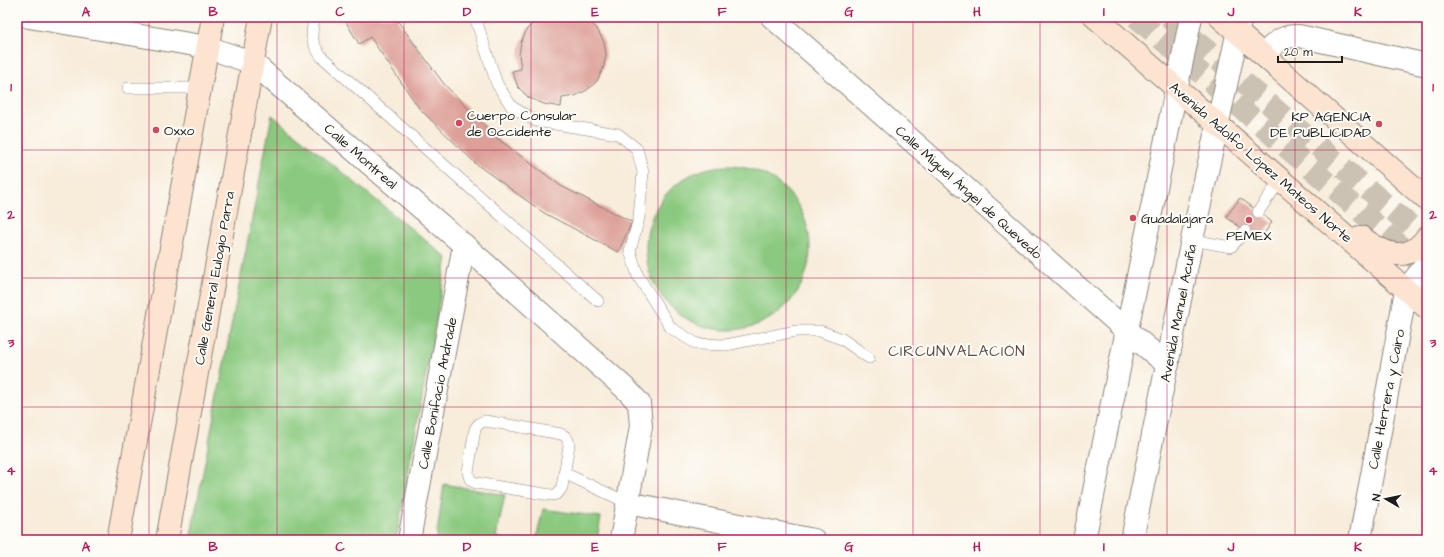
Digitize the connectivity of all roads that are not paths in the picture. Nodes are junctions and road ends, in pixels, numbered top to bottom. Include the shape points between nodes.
1 (29, 17) edge
2 (213, 17) edge
3 (261, 17) edge
4 (315, 17) edge
5 (475, 17) edge
6 (772, 17) edge
7 (1095, 17) edge
8 (1191, 17) edge
9 (1220, 17) edge
10 (1240, 25) edge
11 (207, 47) junction
12 (1263, 54) junction
13 (253, 63) junction
14 (1427, 65) edge
15 (128, 88) dead end
16 (200, 88) junction
17 (1177, 88) junction
18 (1218, 124) junction
19 (1281, 179) junction
20 (1427, 200) edge
21 (1258, 212) dead end
22 (1330, 221) junction
23 (1245, 231) dead end
24 (1427, 237) edge
25 (1192, 240) junction
26 (464, 245) junction
27 (1427, 264) edge
28 (1406, 290) junction
29 (598, 301) dead end
30 (1427, 308) edge
31 (1127, 331) junction
32 (869, 358) dead end
33 (1168, 364) junction
34 (564, 473) junction
35 (628, 503) junction
36 (118, 540) edge
37 (166, 540) edge
38 (409, 540) edge
39 (621, 540) edge
40 (814, 540) edge
41 (1084, 540) edge
42 (1132, 540) edge
43 (1360, 540) edge

1 - 11 street, Calle Montreal
2 - 11 street
3 - 13 street, Calle General Eulogio Parra
4 - 29 lane via 311,37 314,48 322,57
5 - 32 lane via 497,84 512,107 536,121 618,134 637,149 643,172 639,218 630,251 638,276 671,328 697,344 726,345 796,331 820,332 842,339
6 - 31 street, Calle Miguel Ángel de Quevedo
7 - 17 street, Avenida Adolfo López Mateos Norte
8 - 17 street
9 - 10 street
10 - 12 street
10 - 18 street, Avenida Manuel Acuña
11 - 13 street, Calle Montreal
11 - 16 street
12 - 14 street via 1277,42 1294,36
12 - 20 street
13 - 26 street, Calle Montreal
13 - 37 street, Calle General Eulogio Parra
15 - 16 lane
16 - 36 street
17 - 18 street, Avenida Adolfo López Mateos Norte
17 - 31 street
18 - 19 street, Avenida Adolfo López Mateos Norte
18 - 25 street, Avenida Manuel Acuña
19 - 21 lane
19 - 22 street, Avenida Adolfo López Mateos Norte
22 - 24 street via 1349,228 1376,248 1390,253 1407,254 1420,246
22 - 28 street, Avenida Adolfo López Mateos Norte
23 - 25 lane via 1231,247
25 - 33 street, Avenida Manuel Acuña
26 - 35 street, Calle Montreal via 639,403 641,426
26 - 38 street, Calle Bonifacio Andrade
27 - 28 street, Calle Herrera y Cairo
28 - 30 street, Avenida Adolfo López Mateos Norte
28 - 43 street, Calle Herrera y Cairo
31 - 33 street, Calle Miguel Ángel de Quevedo
31 - 41 street
33 - 42 street, Avenida Manuel Acuña
34 - 34 lane via 569,445 565,436 486,421 477,425 468,472 472,481 556,495 562,487
34 - 35 lane
35 - 39 street
35 - 40 street

